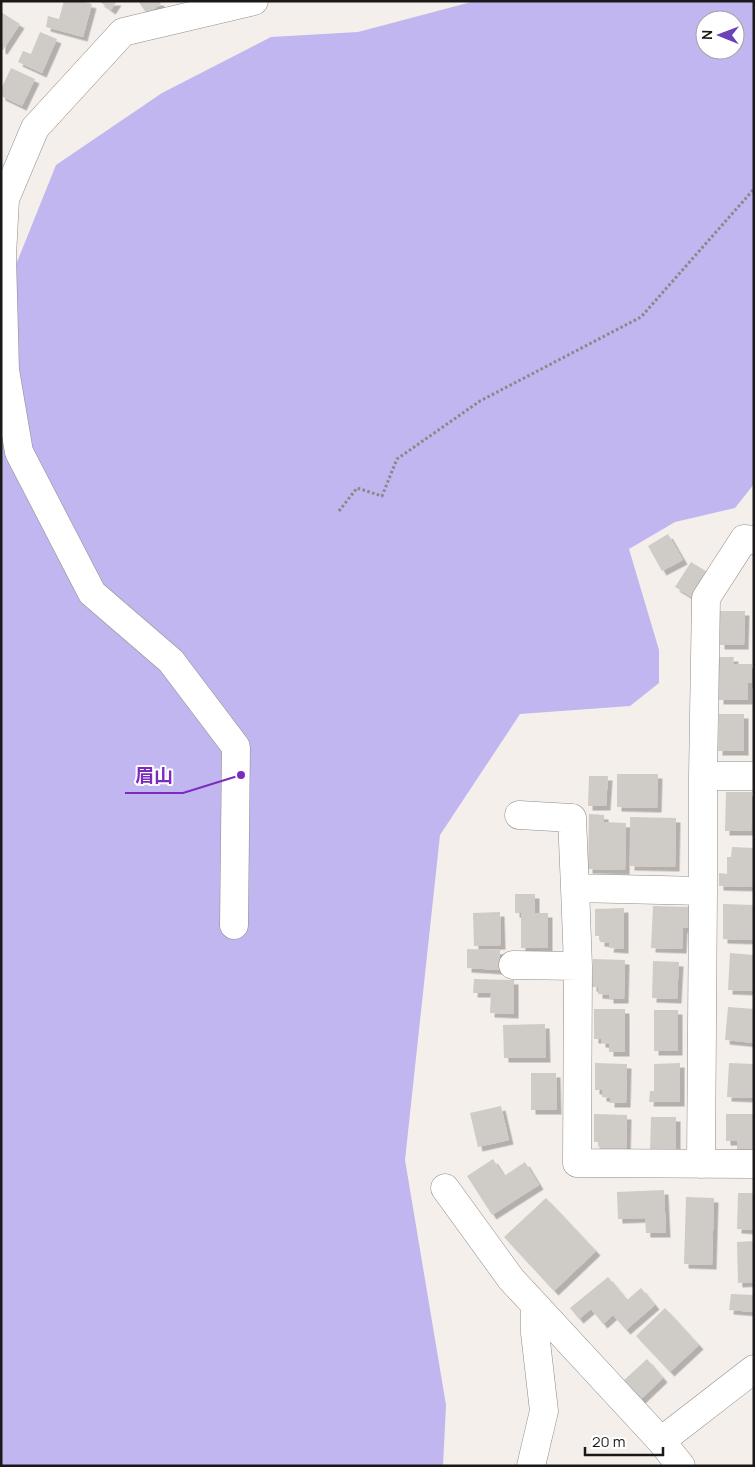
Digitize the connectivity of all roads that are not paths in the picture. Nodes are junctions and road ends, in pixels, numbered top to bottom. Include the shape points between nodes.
1 (254, 1) edge
2 (3, 212) edge
3 (754, 540) edge
4 (703, 776) junction
5 (754, 776) edge
6 (519, 815) dead end
7 (575, 888) junction
8 (703, 891) junction
9 (234, 925) dead end
10 (513, 965) dead end
11 (578, 966) junction
12 (701, 1164) junction
13 (754, 1164) edge
14 (445, 1188) dead end
15 (535, 1305) junction
16 (754, 1369) edge
17 (661, 1441) junction
18 (531, 1466) edge
19 (681, 1466) edge

1 - 2 street via 123,32 35,128
2 - 9 street via 5,370 19,452 92,594 171,661 236,747
3 - 4 street via 744,540 706,598
4 - 5 street
4 - 8 street
6 - 7 street via 572,818
7 - 8 street
7 - 11 street
8 - 12 street
10 - 11 street
11 - 12 street via 577,1163
12 - 13 street
14 - 15 street via 511,1279
15 - 17 street
15 - 18 street via 544,1411
16 - 17 street
17 - 19 street

